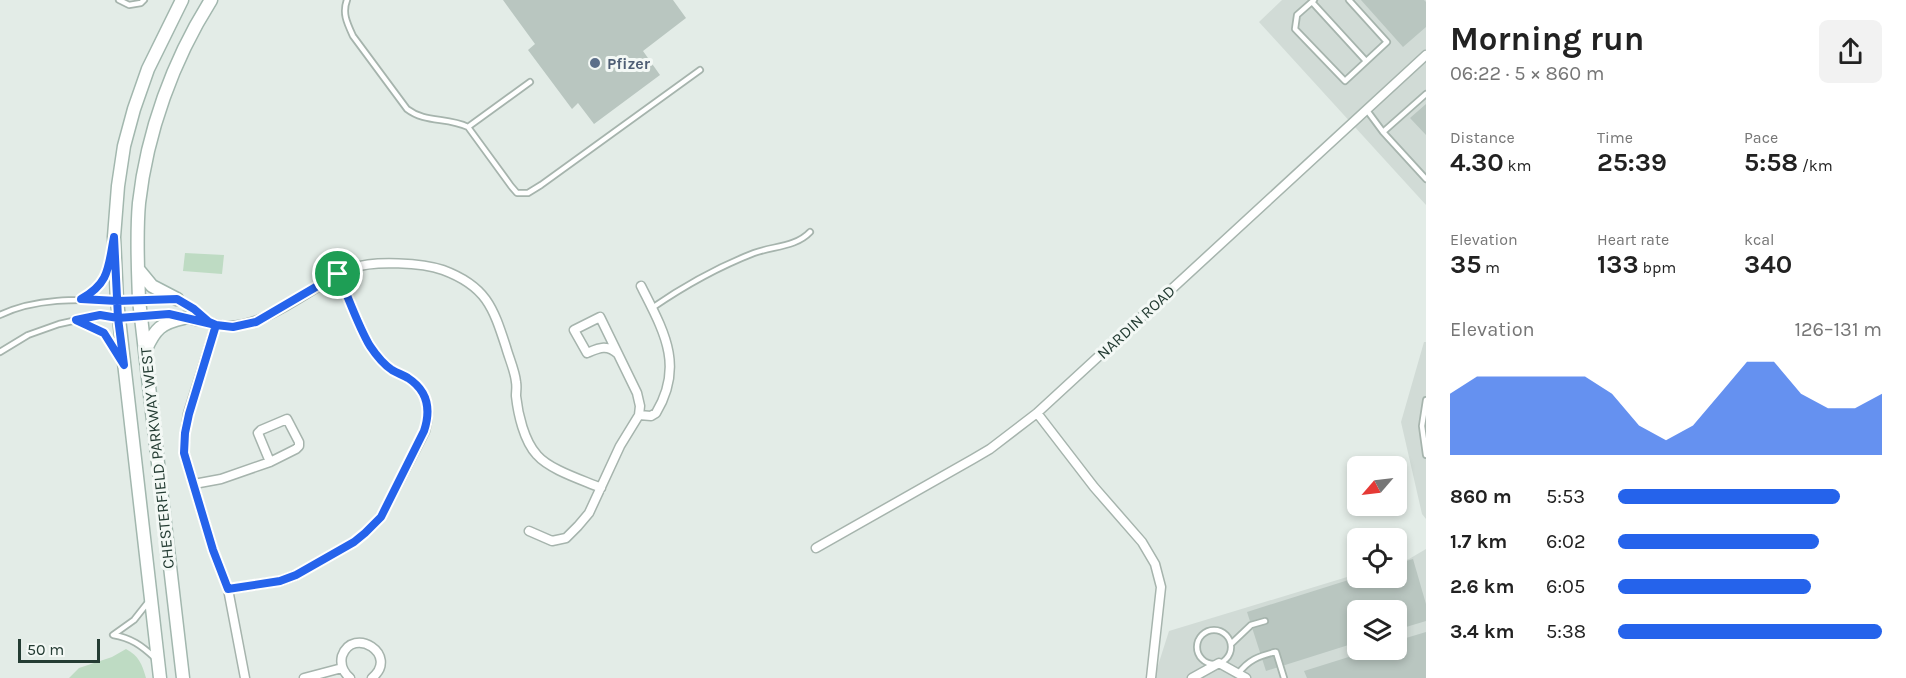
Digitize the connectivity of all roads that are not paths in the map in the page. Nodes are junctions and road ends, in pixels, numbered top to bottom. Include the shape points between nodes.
1 (119, 0) edge
2 (144, 0) edge
3 (182, 0) edge
4 (211, 0) edge
5 (347, 0) edge
6 (1348, 0) edge
7 (1313, 1) edge
8 (1426, 56) edge
9 (1366, 61) junction
10 (700, 70) dead end
11 (530, 82) dead end
12 (1426, 94) edge
13 (1366, 109) junction
14 (468, 127) junction
15 (1383, 132) junction
16 (1426, 179) edge
17 (810, 232) dead end
18 (114, 237) junction
19 (138, 269) junction
20 (338, 274) junction
21 (641, 286) dead end
22 (81, 299) junction
23 (177, 299) junction
24 (139, 300) junction
25 (117, 301) junction
26 (652, 308) junction
27 (0, 315) edge
28 (141, 317) junction
29 (118, 318) junction
30 (183, 318) junction
31 (76, 320) junction
32 (213, 323) junction
33 (146, 350) junction
34 (0, 352) edge
35 (618, 354) junction
36 (124, 365) junction
37 (1426, 400) edge
38 (1037, 413) junction
39 (639, 415) junction
40 (1426, 455) edge
41 (270, 462) junction
42 (194, 484) junction
43 (601, 488) junction
44 (529, 531) dead end
45 (816, 548) dead end
46 (228, 589) junction
47 (151, 599) junction
48 (1265, 621) dead end
49 (1231, 644) junction
50 (158, 661) junction
51 (1219, 663) junction
52 (342, 668) junction
53 (1242, 676) edge
54 (160, 678) edge
55 (183, 678) edge
56 (245, 678) edge
57 (304, 678) edge
58 (350, 678) edge
59 (372, 678) edge
60 (1151, 678) edge
61 (1192, 678) edge
62 (1284, 678) edge

1 - 2 lane via 129,4
3 - 18 street, CHESTERFIELD PARKWAY WEST via 148,69 134,109 124,146
4 - 19 street, CHESTERFIELD PARKWAY WEST via 194,26 169,82 149,146 139,203
5 - 14 lane via 346,22 353,36 407,109 416,116 457,121
6 - 9 lane via 1387,42
7 - 9 lane
7 - 9 lane via 1298,15 1295,29 1345,81
8 - 13 street, NARDIN ROAD
10 - 14 lane via 528,193 518,193 511,186
11 - 14 lane
12 - 15 lane
13 - 15 lane
13 - 38 street, NARDIN ROAD
15 - 16 lane
17 - 26 lane via 803,240 754,253 716,270
18 - 22 lane via 102,283
18 - 25 street, CHESTERFIELD PARKWAY WEST
19 - 23 street via 152,286
19 - 24 street, CHESTERFIELD PARKWAY WEST
20 - 32 street via 256,322 233,327
20 - 43 street via 365,264 399,264 442,270 478,290 498,322 529,444 544,463
20 - 46 street via 369,345 379,359 421,390 429,418 381,517 359,537 296,575
21 - 26 street
22 - 25 lane
22 - 27 lane via 21,307
23 - 24 street
23 - 32 street
24 - 25 street
24 - 28 street, CHESTERFIELD PARKWAY WEST
25 - 29 street, CHESTERFIELD PARKWAY WEST
26 - 39 street via 665,336 671,367 669,384 656,413
28 - 29 street
28 - 30 street via 169,314
28 - 33 street, CHESTERFIELD PARKWAY WEST
29 - 31 lane via 100,315
29 - 36 street, CHESTERFIELD PARKWAY WEST
30 - 32 street
30 - 33 street via 160,327
31 - 34 lane via 28,335
31 - 36 lane via 104,333
32 - 42 street via 185,433 184,453
33 - 55 street, CHESTERFIELD PARKWAY WEST
35 - 35 street via 600,317 574,330 587,353 608,347
35 - 39 street via 637,393
36 - 47 street, CHESTERFIELD PARKWAY WEST
37 - 40 lane via 1422,426
38 - 45 street, NARDIN ROAD via 964,465
38 - 60 street via 1142,542 1155,564 1161,587
39 - 43 street
41 - 41 street via 298,446 287,419 258,433
41 - 42 street
42 - 46 street
43 - 44 street via 589,513 566,538 552,541
46 - 56 street
47 - 50 street, CHESTERFIELD PARKWAY WEST
47 - 50 lane via 134,620 113,635 136,642
48 - 49 lane via 1251,625
49 - 51 lane via 1229,656
49 - 51 lane via 1227,634 1217,629 1207,630 1199,637 1200,657 1209,663
50 - 54 street, CHESTERFIELD PARKWAY WEST
51 - 53 street
51 - 61 street
52 - 57 street
52 - 58 street
52 - 59 street via 342,657 350,646 368,644 378,653 381,663
53 - 62 lane via 1245,664 1253,658 1276,652

